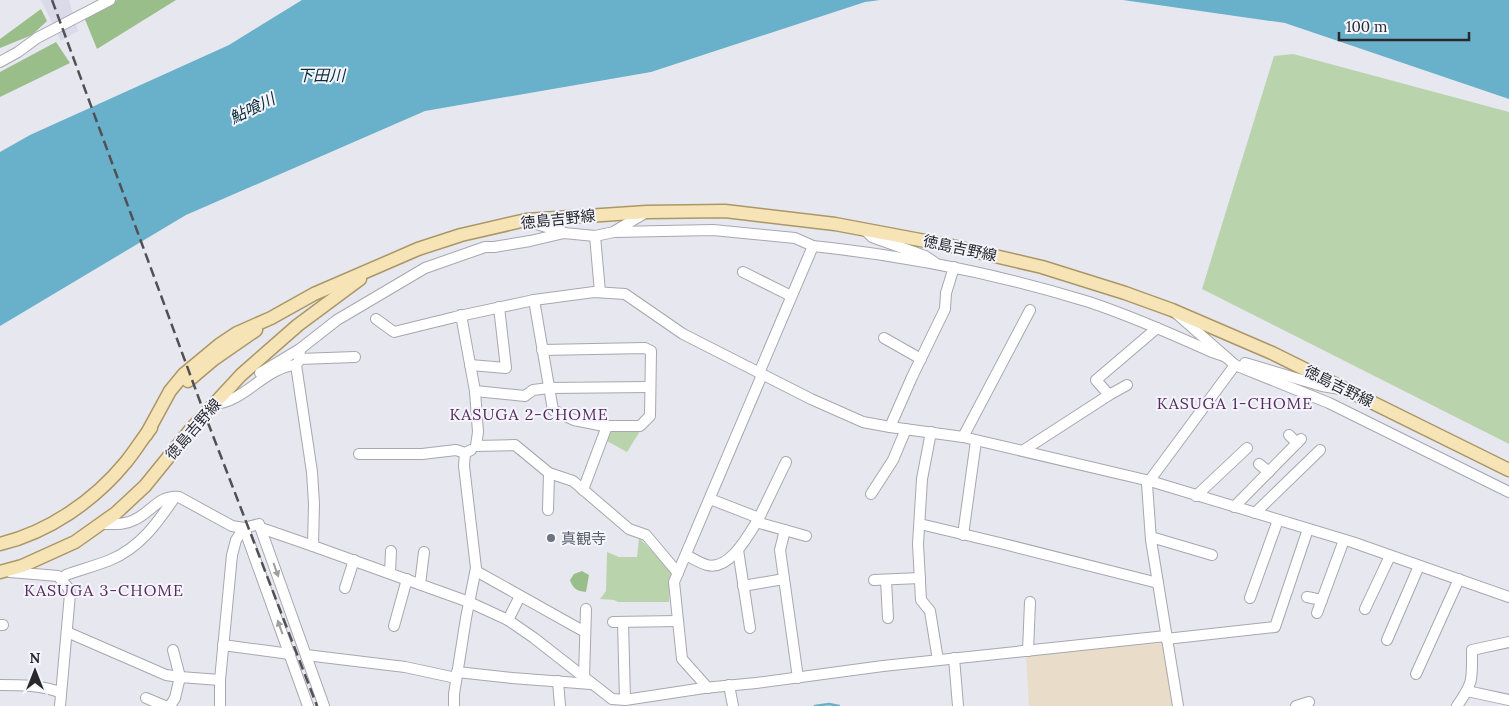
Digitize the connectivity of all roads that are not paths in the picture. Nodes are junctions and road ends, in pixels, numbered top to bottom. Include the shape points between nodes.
1 (110, 0) edge
2 (0, 62) edge
3 (647, 212) junction
4 (526, 220) junction
5 (864, 229) junction
6 (614, 232) junction
7 (564, 233) junction
8 (595, 236) junction
9 (813, 246) junction
10 (939, 265) junction
11 (376, 267) junction
12 (954, 267) junction
13 (743, 272) dead end
14 (600, 292) junction
15 (791, 296) junction
16 (534, 300) junction
17 (499, 307) junction
18 (1030, 310) dead end
19 (1172, 310) junction
20 (461, 315) junction
21 (376, 319) dead end
22 (1157, 328) junction
23 (884, 338) dead end
24 (542, 350) junction
25 (1224, 356) junction
26 (355, 357) dead end
27 (298, 358) junction
28 (921, 359) junction
29 (470, 365) junction
30 (1235, 365) junction
31 (761, 374) junction
32 (1127, 385) dead end
33 (650, 387) junction
34 (549, 388) junction
35 (1348, 390) junction
36 (475, 392) junction
37 (1109, 395) junction
38 (234, 398) junction
39 (214, 404) junction
40 (607, 426) junction
41 (890, 427) junction
42 (906, 429) junction
43 (931, 432) junction
44 (1289, 435) dead end
45 (963, 437) junction
46 (976, 441) junction
47 (476, 446) junction
48 (1247, 448) dead end
49 (1024, 450) junction
50 (1320, 450) dead end
51 (465, 453) junction
52 (359, 454) dead end
53 (786, 462) dead end
54 (1259, 464) dead end
55 (1509, 470) edge
56 (1269, 472) junction
57 (549, 473) junction
58 (1150, 481) junction
59 (583, 490) junction
60 (1509, 492) edge
61 (871, 494) dead end
62 (1196, 496) junction
63 (175, 497) junction
64 (710, 498) junction
65 (1234, 507) junction
66 (548, 510) dead end
67 (1255, 513) junction
68 (757, 520) junction
69 (1278, 520) junction
70 (103, 524) junction
71 (920, 524) junction
72 (260, 526) junction
73 (244, 528) junction
74 (1308, 529) junction
75 (785, 530) junction
76 (806, 536) dead end
77 (963, 536) junction
78 (1151, 538) junction
79 (1344, 540) junction
80 (0, 544) edge
81 (313, 546) junction
82 (738, 550) junction
83 (391, 551) dead end
84 (424, 552) dead end
85 (686, 555) junction
86 (1212, 555) dead end
87 (1390, 556) junction
88 (354, 560) junction
89 (1419, 566) junction
90 (476, 571) junction
91 (2, 572) edge
92 (678, 572) junction
93 (390, 573) junction
94 (66, 575) dead end
95 (920, 578) junction
96 (407, 579) junction
97 (784, 579) junction
98 (1459, 579) junction
99 (874, 580) dead end
100 (886, 580) junction
101 (1158, 583) junction
102 (420, 584) junction
103 (744, 586) junction
104 (345, 588) dead end
105 (520, 596) junction
106 (1307, 597) dead end
107 (1509, 597) edge
108 (1250, 598) dead end
109 (1322, 600) junction
110 (469, 602) junction
111 (1030, 602) dead end
112 (586, 609) dead end
113 (1365, 610) dead end
114 (1317, 613) dead end
115 (888, 618) dead end
116 (508, 620) junction
117 (678, 621) junction
118 (394, 626) dead end
119 (750, 628) dead end
120 (67, 632) junction
121 (585, 632) junction
122 (1166, 638) junction
123 (1387, 640) dead end
124 (1509, 642) edge
125 (223, 645) junction
126 (173, 650) dead end
127 (1028, 651) junction
128 (290, 654) junction
129 (306, 656) junction
130 (954, 658) junction
131 (938, 660) junction
132 (1416, 674) dead end
133 (457, 675) junction
134 (180, 678) junction
135 (798, 678) junction
136 (220, 680) junction
137 (588, 681) junction
138 (558, 682) junction
139 (0, 685) edge
140 (730, 685) junction
141 (708, 688) junction
142 (1467, 691) junction
143 (61, 693) junction
144 (146, 698) dead end
145 (625, 700) junction
146 (1509, 700) edge
147 (1309, 702) dead end
148 (60, 706) edge
149 (165, 706) edge
150 (170, 706) edge
151 (220, 706) edge
152 (308, 706) edge
153 (324, 706) edge
154 (454, 706) edge
155 (560, 706) edge
156 (733, 706) edge
157 (958, 706) edge
158 (1178, 706) edge
159 (1296, 706) edge
160 (1457, 706) edge

1 - 2 street via 37,38
3 - 4 main road, 徳島吉野線
3 - 5 main road, 徳島吉野線 via 733,212
3 - 6 street
4 - 7 street
4 - 11 main road, 徳島吉野線 via 461,234
5 - 10 street via 872,236 925,256
5 - 19 main road, 徳島吉野線 via 1042,267
6 - 8 street
6 - 9 street via 713,230 795,238
7 - 8 street
7 - 27 street via 485,248 425,268 337,320
8 - 14 street
9 - 10 street
9 - 15 street
10 - 12 street
11 - 39 main road, 徳島吉野線 via 265,352
11 - 80 main road, 徳島吉野線 via 314,294 219,345 184,374 170,391 146,435 109,481 75,509 38,531
12 - 22 street via 1088,302
12 - 28 street via 945,309
13 - 15 street
14 - 16 street
14 - 31 street via 625,294 683,334
15 - 31 street
16 - 17 street
16 - 24 street
17 - 20 street
17 - 29 street via 506,368
18 - 45 street
19 - 25 street
19 - 35 main road, 徳島吉野線
20 - 21 street via 394,332
20 - 29 street
22 - 25 street
22 - 37 street via 1096,380
23 - 28 street
24 - 33 street via 645,348 651,351
24 - 34 street
25 - 30 street
26 - 27 street
27 - 38 street
27 - 38 street via 256,376
27 - 81 street via 312,472
28 - 41 street
29 - 36 street
30 - 35 street via 1243,363 1322,386
30 - 58 street
30 - 60 street via 1329,403
31 - 41 street via 863,422
31 - 64 street
32 - 37 street
33 - 34 street
33 - 40 street via 650,416 640,426
34 - 36 street via 533,390 525,396
34 - 40 street via 553,410 574,420
35 - 55 main road, 徳島吉野線
36 - 47 street
37 - 49 street
38 - 39 street via 223,404
39 - 70 main road, 徳島吉野線 via 133,499
40 - 59 street
41 - 42 street
42 - 43 street
42 - 61 street via 893,460
43 - 45 street
43 - 71 street via 922,479
44 - 56 street via 1299,441
45 - 46 street
46 - 49 street
46 - 77 street
47 - 51 street
47 - 57 street via 515,445
48 - 62 street
49 - 58 street
50 - 67 street
51 - 52 street via 456,450 422,454
51 - 90 street
53 - 68 street
54 - 56 street
56 - 65 street
57 - 59 street via 573,481
57 - 66 street
58 - 62 street
58 - 78 street via 1147,484
59 - 92 street via 629,529 646,535
62 - 65 street
63 - 70 street via 162,499 134,520
63 - 73 street via 232,526
63 - 94 street via 158,523 140,541 111,560
64 - 68 street
64 - 85 street
65 - 67 street
67 - 69 street
68 - 75 street
68 - 82 street
69 - 74 street
69 - 108 street
70 - 91 main road, 徳島吉野線 via 48,556
71 - 77 street
71 - 95 street
72 - 73 street
72 - 81 street
72 -> 129 street
73 - 125 street via 232,555
128 -> 73 street
74 - 79 street
74 - 122 street via 1275,627
75 - 76 street
75 - 97 street via 780,550
77 - 101 street
78 - 86 street
78 - 101 street
79 - 87 street
79 - 109 street
81 - 88 street
82 - 85 street via 718,565 707,565
82 - 103 street
83 - 93 street
84 - 102 street
85 - 92 street
87 - 89 street
87 - 113 street
88 - 93 street
88 - 104 street
89 - 98 street
89 - 123 street
90 - 105 street
90 - 110 street
91 - 120 street via 60,577 70,592
92 - 117 street via 674,582
93 - 96 street
95 - 100 street
95 - 131 street via 921,600 930,611
96 - 102 street
96 - 118 street
97 - 103 street
97 - 135 street
98 - 107 street
98 - 132 street
99 - 100 street
100 - 115 street
101 - 122 street
102 - 110 street
103 - 119 street
105 - 116 street
105 - 121 street
106 - 109 street
109 - 114 street
110 - 116 street
110 - 133 street
111 - 127 street
112 - 121 street
116 - 137 street
117 - 141 street via 682,659
117 - 145 street via 618,622
120 - 134 street
120 - 143 street
121 - 137 street
122 - 127 street
122 - 158 street
124 - 142 street via 1472,650 1472,679
125 - 128 street
125 - 136 street
126 - 134 street
127 - 130 street
128 - 152 street
129 - 133 street
129 - 153 street
130 - 131 street
130 - 157 street
131 - 135 street
133 - 138 street
133 - 154 street
134 - 136 street
134 - 150 street
135 - 140 street
136 - 151 street
137 - 138 street
137 - 145 street via 612,699
138 - 155 street
139 - 143 street
140 - 141 street
140 - 156 street
141 - 145 street
142 - 146 street
142 - 160 street
143 - 148 street
144 - 149 street
147 - 159 street

